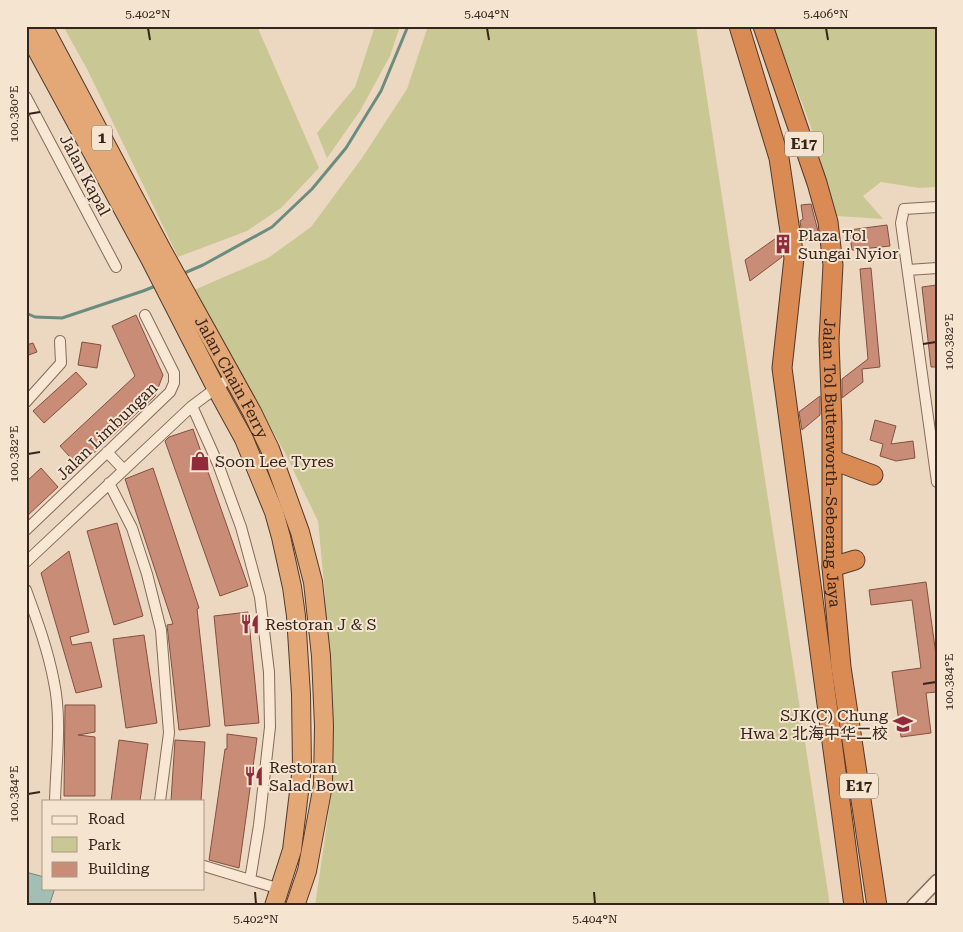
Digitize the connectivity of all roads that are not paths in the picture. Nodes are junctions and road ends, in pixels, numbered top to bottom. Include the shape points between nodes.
1 (42, 26) edge
2 (739, 26) edge
3 (763, 26) edge
4 (26, 30) edge
5 (26, 96) edge
6 (937, 207) edge
7 (155, 254) junction
8 (116, 267) dead end
9 (937, 268) edge
10 (908, 270) junction
11 (145, 315) dead end
12 (60, 341) dead end
13 (204, 344) junction
14 (232, 377) junction
15 (216, 388) junction
16 (26, 402) edge
17 (192, 406) junction
18 (107, 452) junction
19 (833, 460) junction
20 (936, 466) edge
21 (124, 470) junction
22 (873, 474) dead end
23 (937, 482) edge
24 (109, 483) junction
25 (26, 530) edge
26 (855, 560) dead end
27 (26, 562) edge
28 (832, 567) junction
29 (26, 590) edge
30 (832, 669) junction
31 (55, 800) edge
32 (160, 800) edge
33 (205, 866) edge
34 (307, 871) junction
35 (250, 880) junction
36 (937, 881) edge
37 (280, 888) junction
38 (274, 906) edge
39 (294, 906) edge
40 (302, 906) edge
41 (854, 906) edge
42 (877, 906) edge
43 (913, 906) edge

1 - 7 highway, Jalan Chain Ferry / 1
2 - 30 highway, Jalan Tol Butterworth–Seberang Jaya / E17 via 779,158 794,258 782,368
3 - 19 highway, Jalan Tol Butterworth–Seberang Jaya / E17 via 828,222 833,265 829,340
4 - 7 highway, Jalan Chain Ferry / 1
5 - 8 street, Jalan Kapal
6 - 10 street via 904,209 901,223
7 - 13 highway, Jalan Chain Ferry / 1
9 - 10 street
10 - 20 street
11 - 18 street, Jalan Limbungan via 174,373 174,383 170,392
12 - 16 street via 61,363
13 - 14 highway, Jalan Chain Ferry / 1
13 - 15 highway, Jalan Chain Ferry / 1
14 - 15 street
14 - 34 highway, Jalan Chain Ferry / 1 via 270,449 300,532 313,582 321,656 323,786
15 - 17 street
15 - 37 highway, Jalan Chain Ferry / 1 via 244,439 274,512 292,587 301,694 302,767 294,837
17 - 21 street
17 - 35 street via 241,527 260,597 268,663 270,727
18 - 21 street
18 - 25 street, Jalan Limbungan
19 - 22 highway
19 - 28 highway, Jalan Tol Butterworth–Seberang Jaya / E17
20 - 23 street
21 - 24 street
24 - 27 street
24 - 32 street via 132,528 161,630 169,733
26 - 28 highway
28 - 30 highway, Jalan Tol Butterworth–Seberang Jaya / E17
29 - 31 street via 54,682 58,717
30 - 41 highway, Jalan Tol Butterworth–Seberang Jaya / E17
30 - 42 highway, Jalan Tol Butterworth–Seberang Jaya / E17
33 - 35 street
34 - 39 highway, Jalan Chain Ferry / 1
34 - 40 highway
35 - 37 street
36 - 43 street
37 - 38 highway, Jalan Chain Ferry / 1

